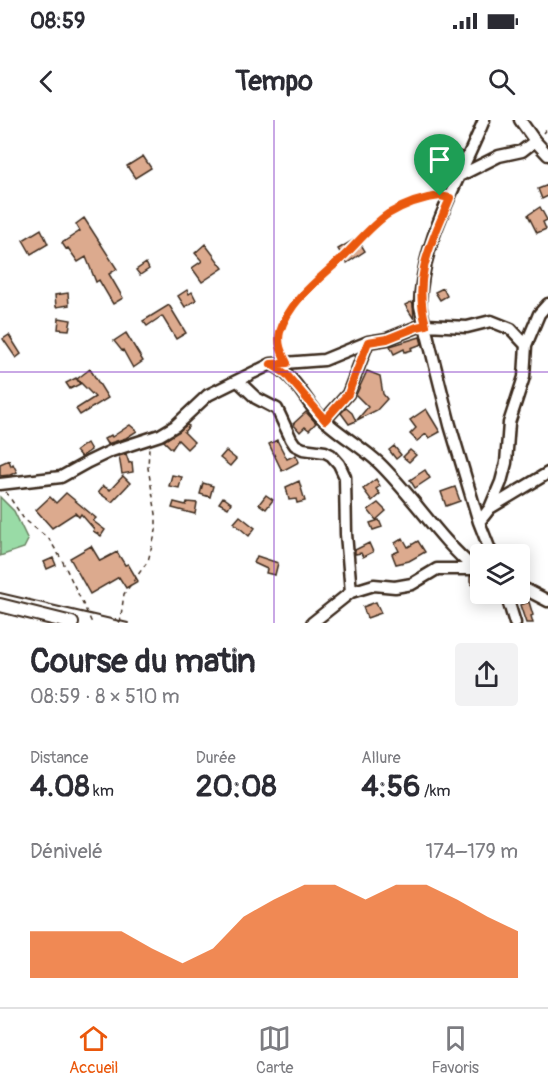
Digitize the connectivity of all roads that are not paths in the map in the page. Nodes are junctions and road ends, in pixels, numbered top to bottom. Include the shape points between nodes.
1 (484, 120) edge
2 (520, 120) edge
3 (539, 138) junction
4 (548, 155) edge
5 (461, 175) junction
6 (548, 304) edge
7 (426, 325) junction
8 (368, 342) junction
9 (526, 345) junction
10 (271, 364) junction
11 (238, 381) junction
12 (325, 420) junction
13 (548, 473) edge
14 (0, 484) edge
15 (490, 508) junction
16 (479, 522) junction
17 (488, 544) edge
18 (470, 563) edge
19 (470, 569) edge
20 (351, 592) junction
21 (530, 592) edge
22 (548, 601) edge
23 (509, 604) edge
24 (0, 605) edge
25 (47, 620) edge
26 (70, 623) edge
27 (312, 623) edge
28 (515, 623) edge

1 - 5 street
2 - 3 street
3 - 4 street
3 - 5 street via 522,151 499,156
5 - 7 street via 423,271 420,306
6 - 9 street via 539,314
7 - 8 street
7 - 9 street via 467,327 491,321 511,329
7 - 16 street
8 - 10 street via 324,360
8 - 12 street via 348,394
9 - 15 street via 525,377 509,423 501,482
10 - 11 street
10 - 12 street via 286,374
11 - 14 street via 208,395 175,426 111,451 61,477
11 - 20 street via 256,398 277,409 295,445 331,455 342,469
12 - 18 street via 378,463 455,553
13 - 15 street
15 - 16 street
16 - 17 street
19 - 20 street via 437,569 412,584 374,585
20 - 27 street
21 - 22 street
23 - 28 street
24 - 25 street
25 - 26 street

